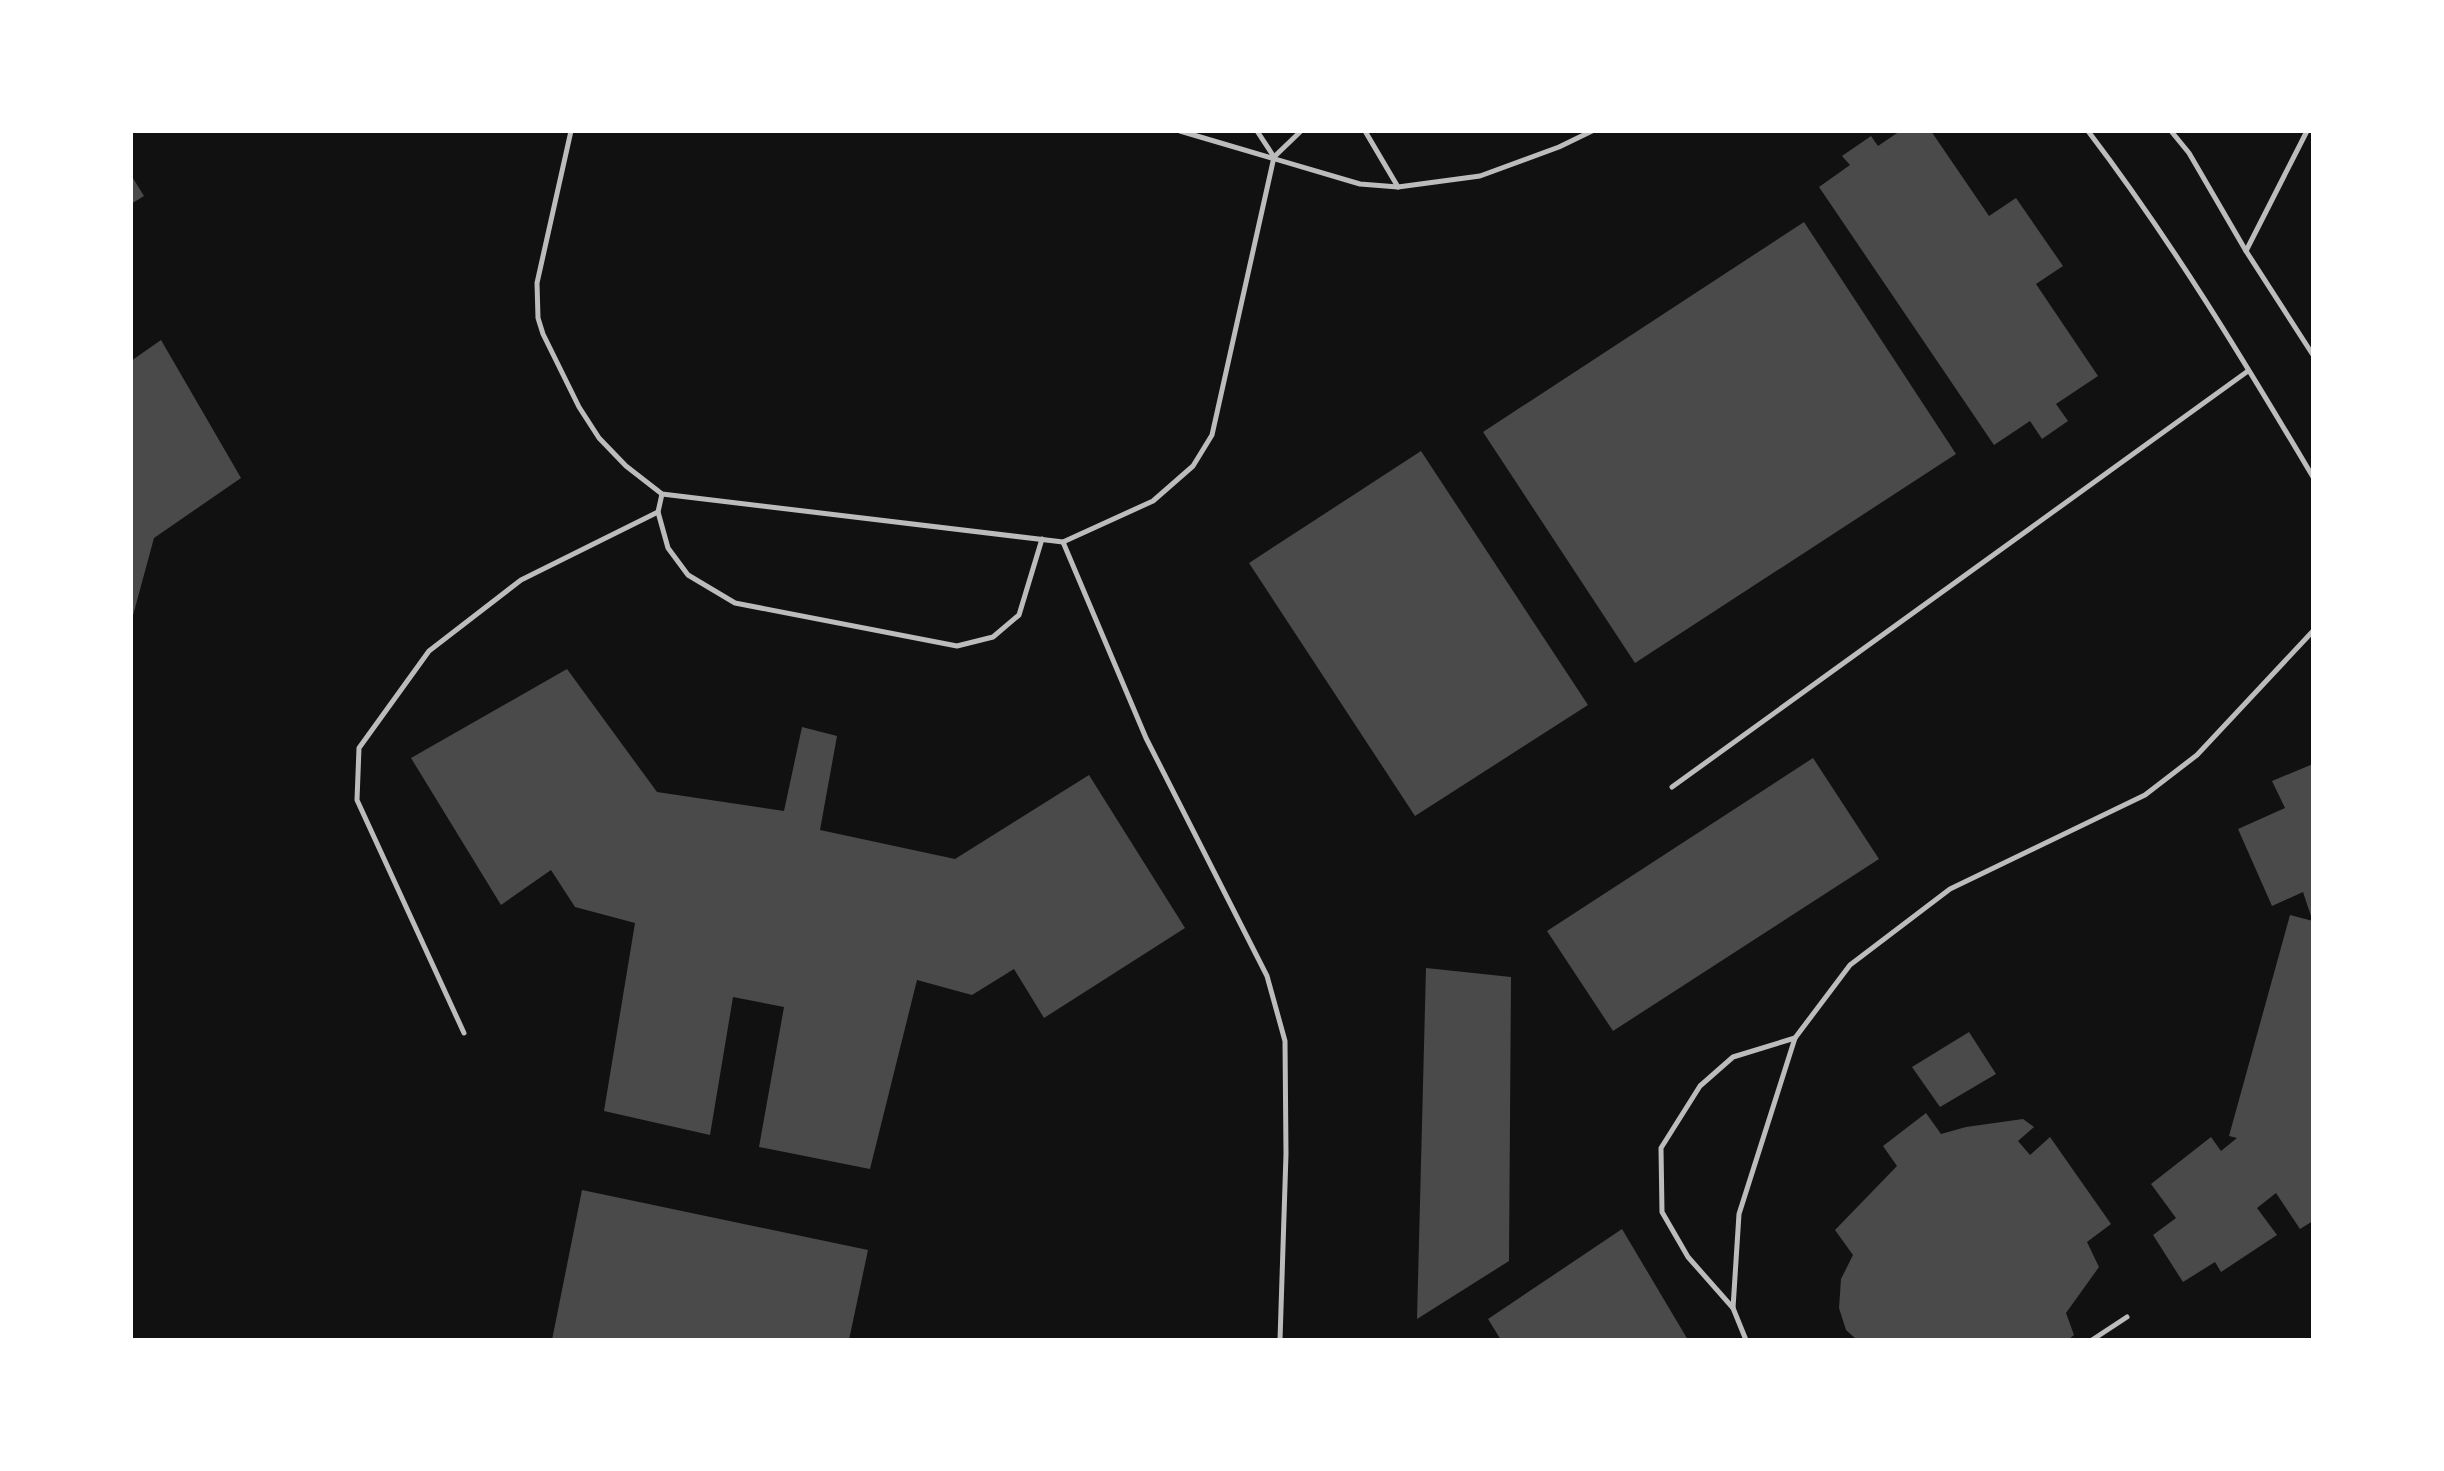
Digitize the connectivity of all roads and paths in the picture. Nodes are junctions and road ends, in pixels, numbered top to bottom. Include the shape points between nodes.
1 (571, 131) edge
2 (1180, 131) edge
3 (1257, 131) edge
4 (1301, 131) edge
5 (1365, 131) edge
6 (1592, 131) edge
7 (2088, 131) edge
8 (2171, 131) edge
9 (2307, 131) edge
10 (1274, 158) junction
11 (1398, 187) junction
12 (2246, 251) junction
13 (2313, 355) edge
14 (2248, 371) junction
15 (2313, 477) edge
16 (662, 494) junction
17 (658, 512) junction
18 (1042, 539) junction
19 (1063, 542) junction
20 (2312, 634) edge
21 (1672, 787) dead end
22 (464, 1033) dead end
23 (1795, 1038) junction
24 (1733, 1308) junction
25 (2127, 1317) dead end
26 (1280, 1340) edge
27 (1746, 1340) edge
28 (2092, 1340) edge

1 - 16 lane via 537,283 538,318 579,407 599,438
2 - 10 lane
3 - 10 lane
4 - 10 lane
5 - 11 lane
6 - 11 lane via 1480,176
7 - 14 lane via 2135,192
8 - 12 lane via 2189,153
9 - 12 lane
10 - 11 lane via 1360,184
10 - 19 lane via 1212,435 1193,466 1153,501
12 - 13 lane
14 - 15 lane
14 - 21 lane
16 - 17 lane
16 - 18 lane
17 - 18 lane via 668,548 688,575 735,603 957,646 993,637 1019,615
17 - 22 lane via 521,580 429,651 359,748 357,800
18 - 19 lane
19 - 26 lane via 1146,738 1266,976 1281,1028 1286,1154
20 - 23 lane via 2197,755 2145,795 1950,889 1850,965
23 - 24 lane via 1739,1214
23 - 24 lane via 1733,1057 1700,1086 1661,1148 1662,1212 1688,1257
24 - 27 lane
25 - 28 lane

